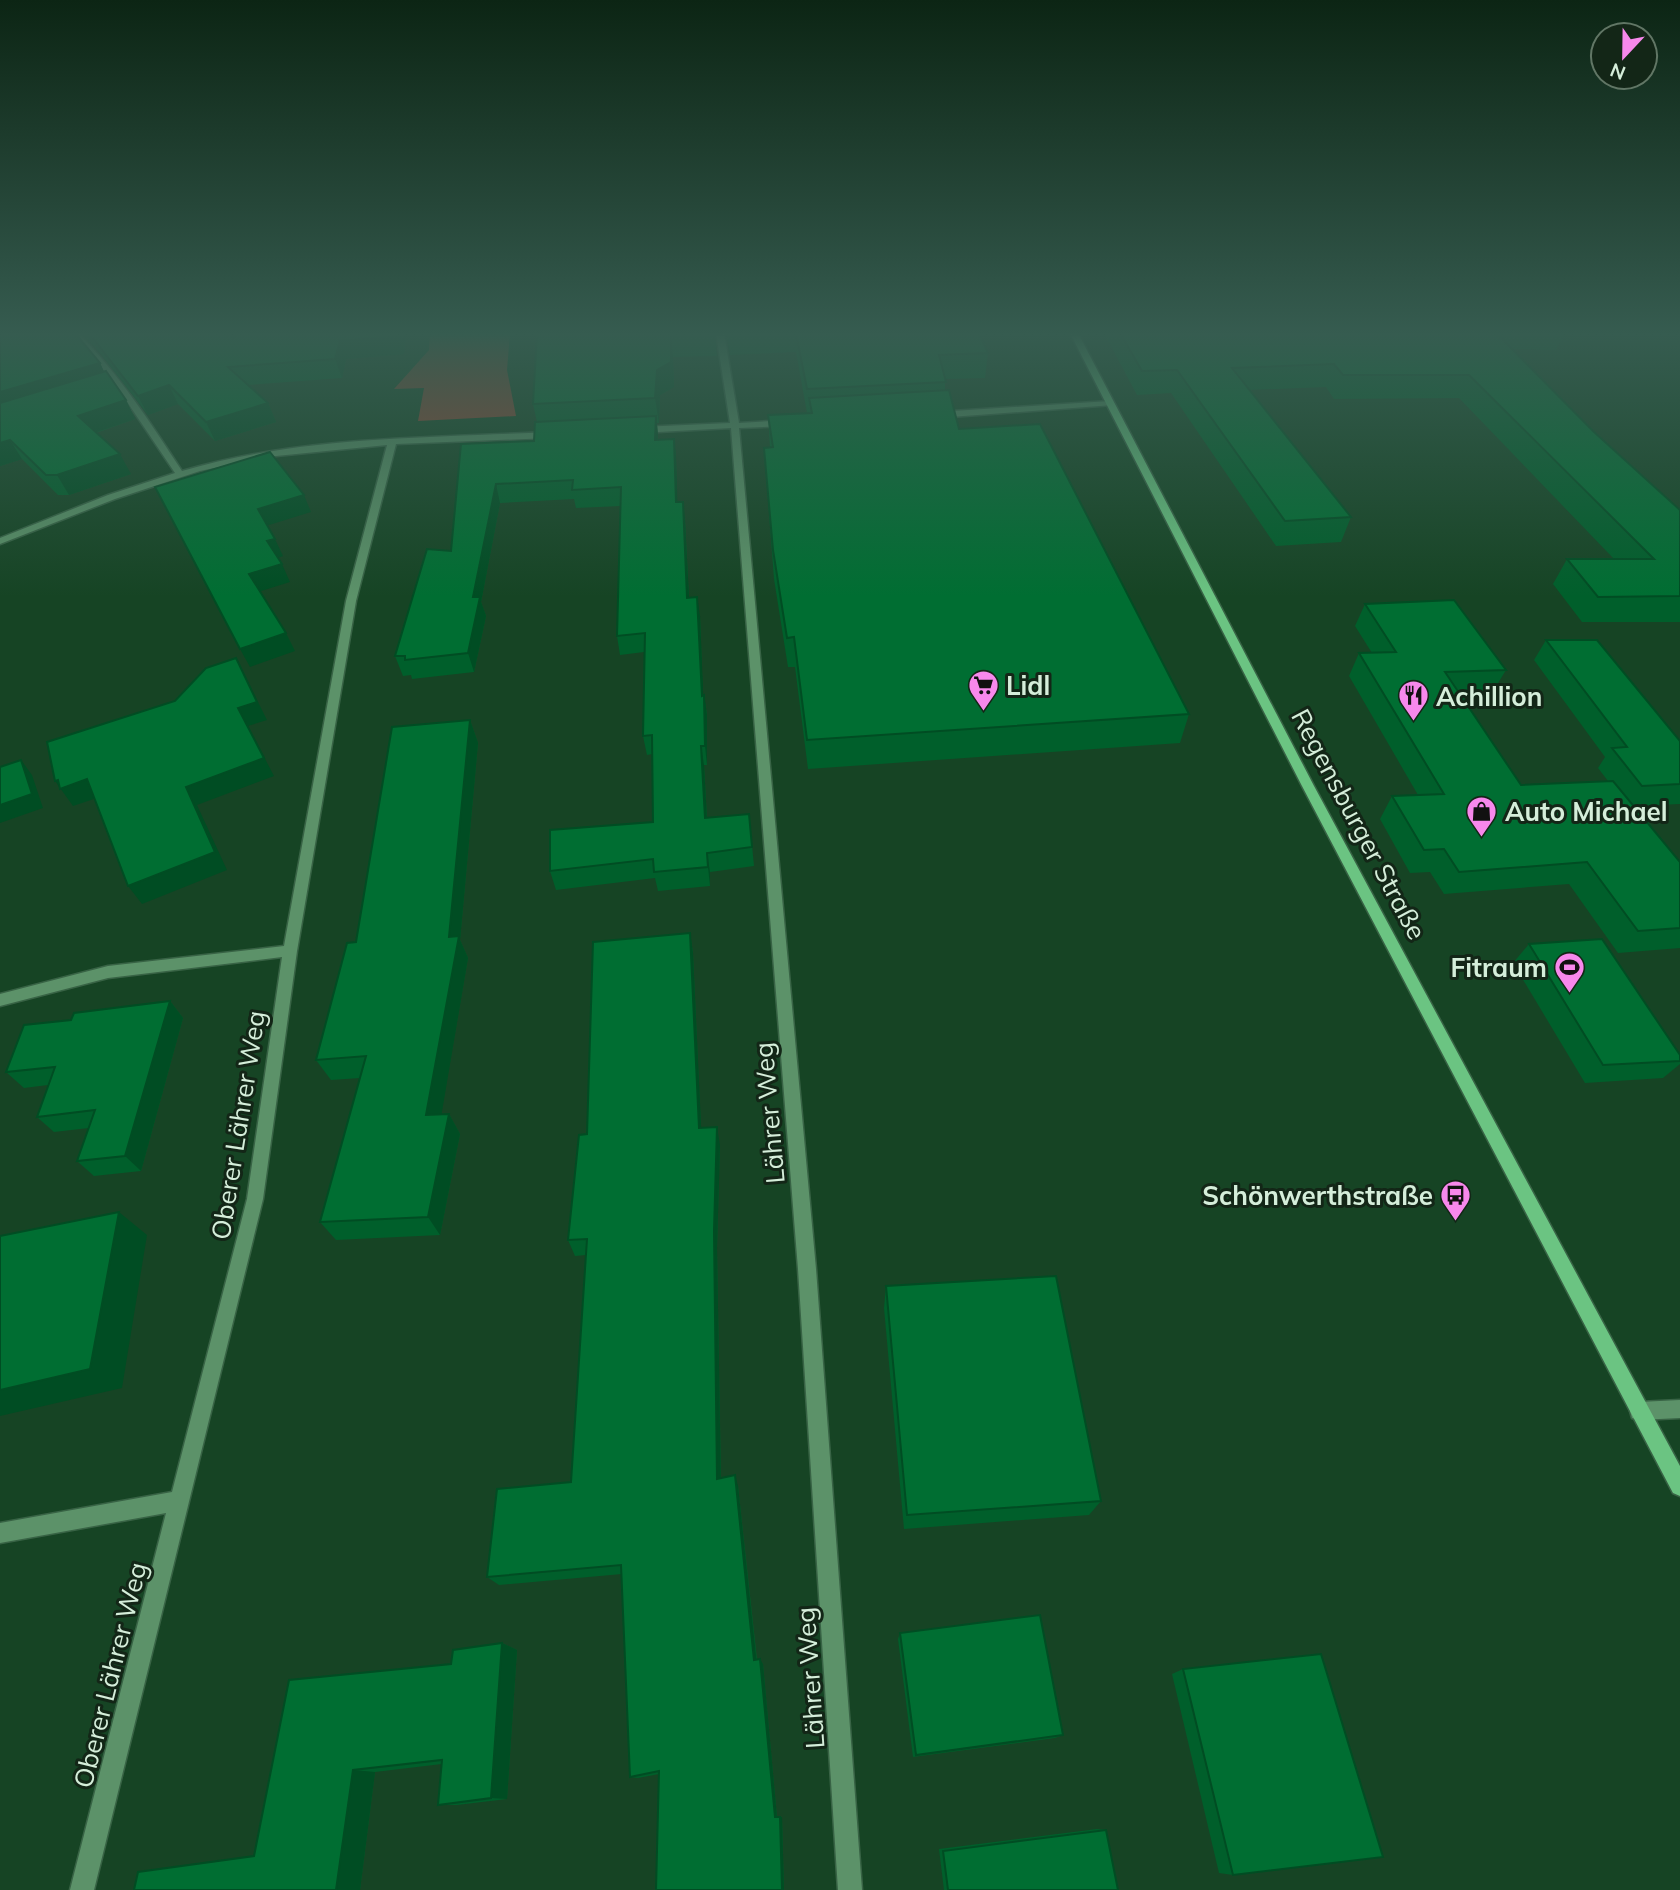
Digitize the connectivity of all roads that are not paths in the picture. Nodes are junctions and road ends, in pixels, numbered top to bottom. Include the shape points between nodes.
1 (144, 421) edge
2 (734, 421) edge
3 (1120, 421) edge
4 (799, 422) edge
5 (735, 426) junction
6 (625, 431) edge
7 (556, 435) edge
8 (392, 443) junction
9 (180, 473) junction
10 (0, 541) edge
11 (290, 951) junction
12 (0, 999) edge
13 (1680, 1409) edge
14 (1639, 1411) junction
15 (1680, 1486) edge
16 (178, 1501) junction
17 (0, 1532) edge
18 (82, 1890) edge
19 (850, 1890) edge

1 - 9 street
2 - 5 street, Lährer Weg
3 - 14 main road, Regensburger Straße
4 - 5 street
5 - 6 street
5 - 19 street, Lährer Weg via 807,1269
7 - 8 street
8 - 9 street via 278,453
8 - 11 street, Oberer Lährer Weg via 351,601
9 - 10 street
11 - 12 street via 108,972
11 - 16 street, Oberer Lährer Weg via 255,1199
13 - 14 street
14 - 15 main road, Regensburger Straße
16 - 17 street
16 - 18 street, Oberer Lährer Weg

